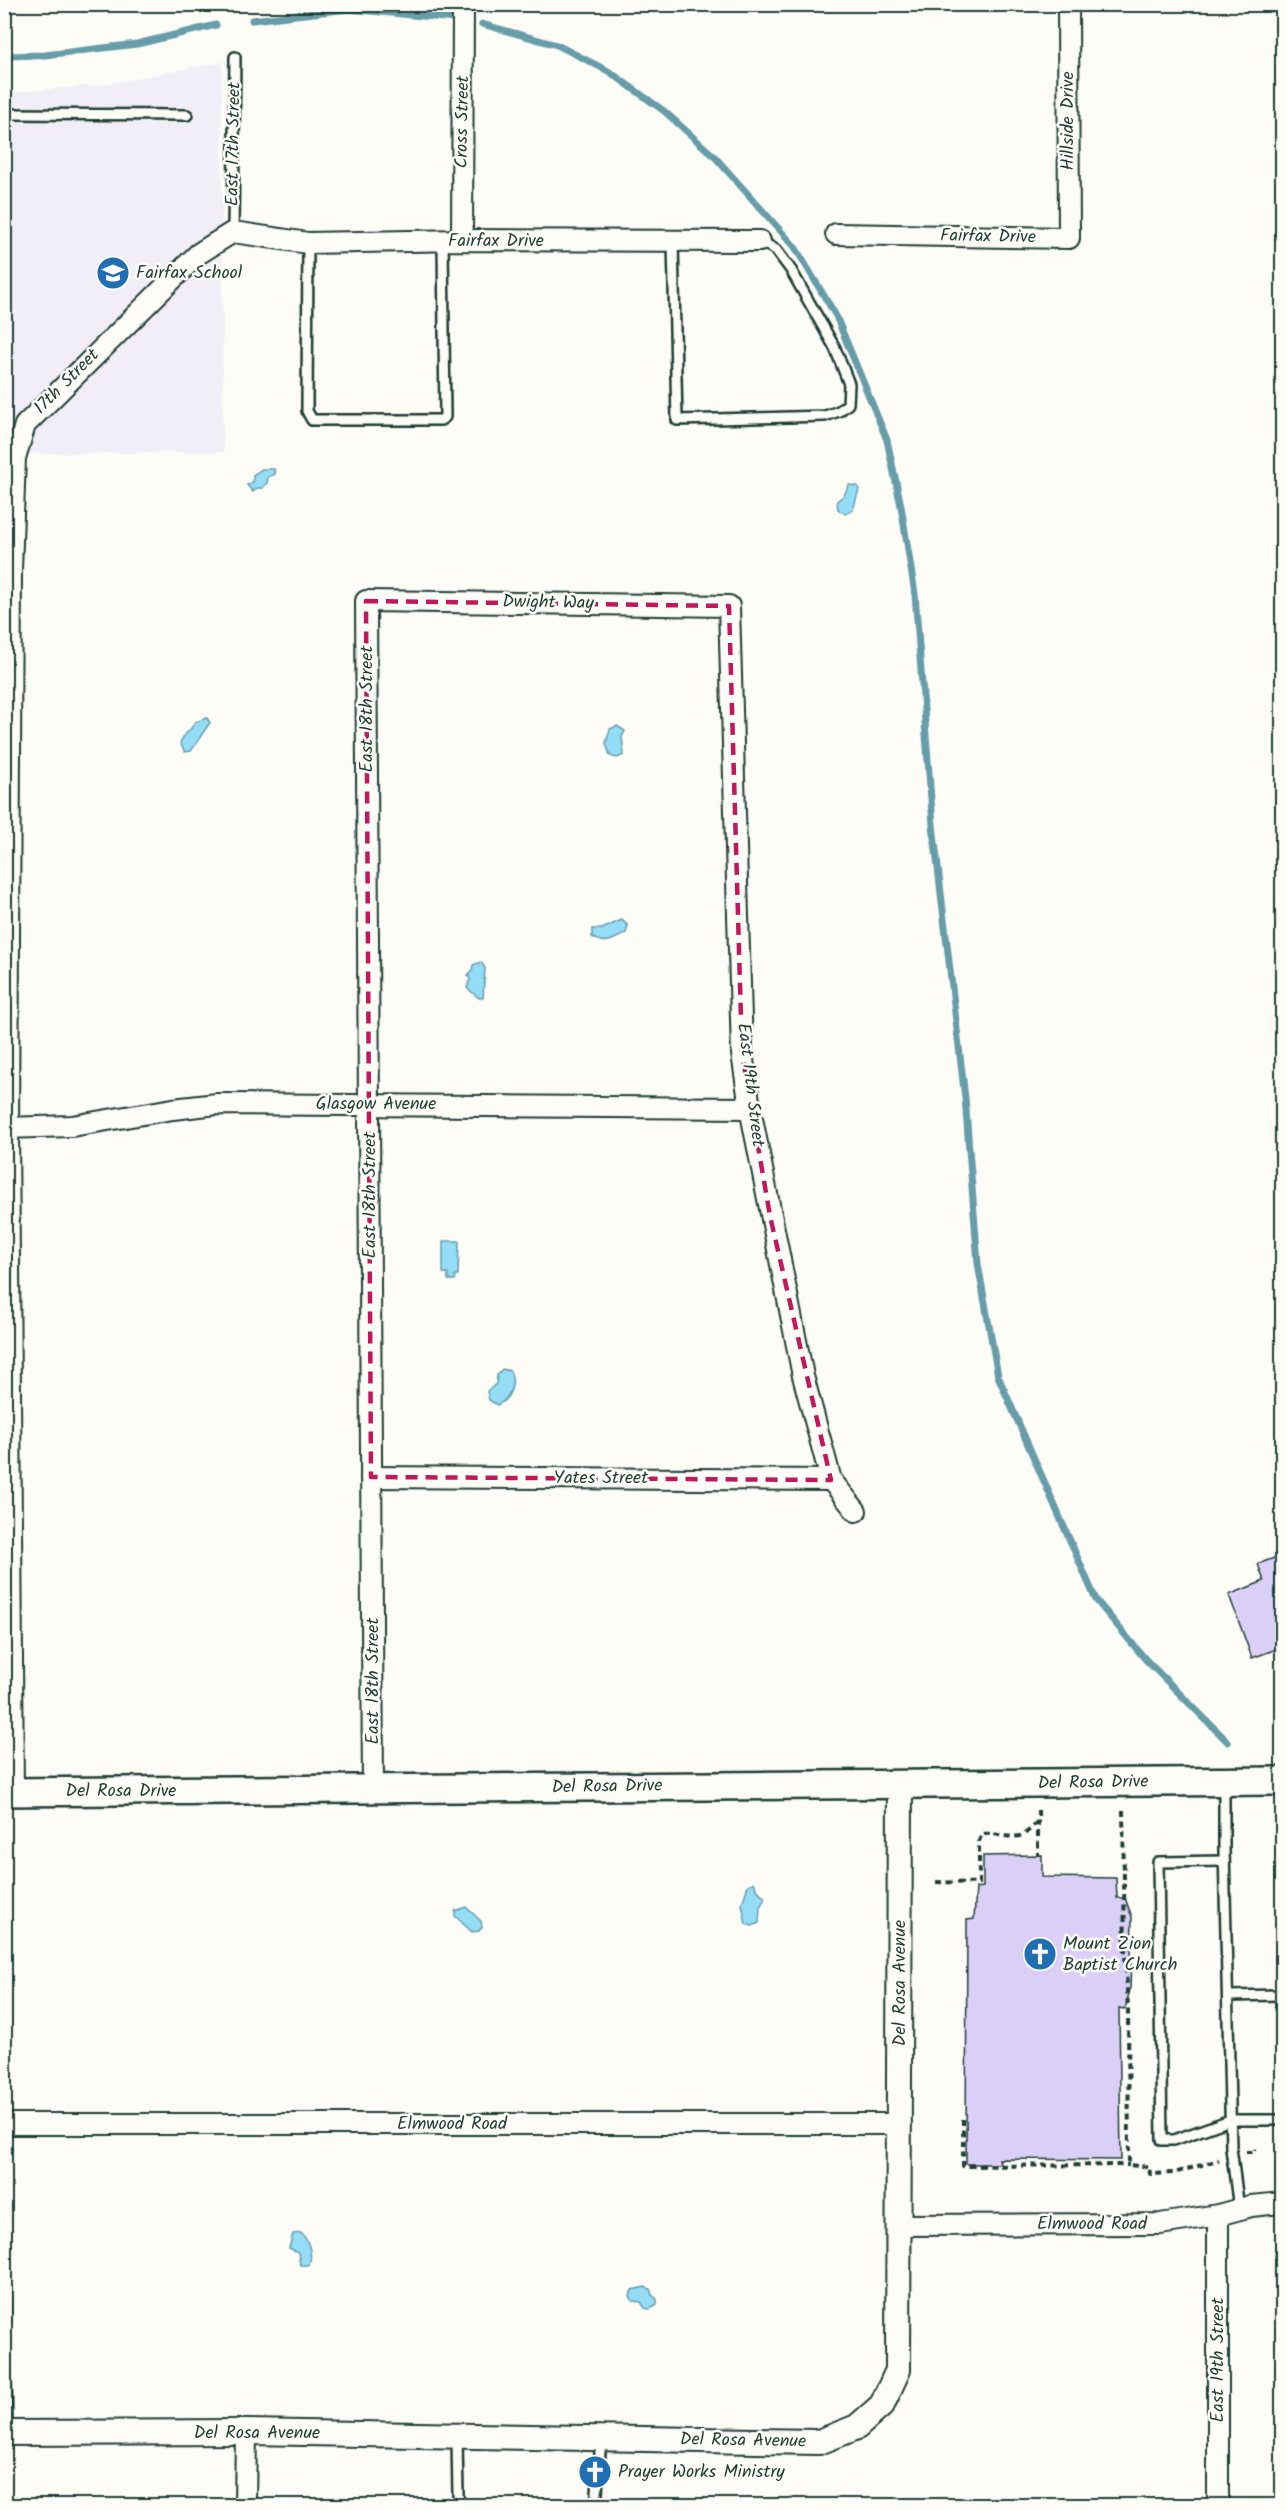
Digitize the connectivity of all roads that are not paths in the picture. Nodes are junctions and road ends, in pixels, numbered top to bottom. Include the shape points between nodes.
1 (463, 4) edge
2 (1068, 4) edge
3 (235, 57) dead end
4 (4, 114) edge
5 (187, 115) dead end
6 (233, 232) junction
7 (836, 234) dead end
8 (1069, 238) joint
9 (453, 240) junction
10 (673, 240) junction
11 (760, 241) joint
12 (308, 243) junction
13 (8, 571) edge
14 (366, 601) joint
15 (729, 606) joint
16 (8, 638) edge
17 (369, 1104) junction
18 (750, 1108) junction
19 (6, 1128) edge
20 (371, 1477) junction
21 (831, 1480) junction
22 (856, 1511) dead end
23 (1217, 1781) junction
24 (1282, 1781) edge
25 (900, 1784) junction
26 (373, 1789) junction
27 (8, 1792) edge
28 (1224, 1861) junction
29 (1282, 1995) edge
30 (1228, 1996) junction
31 (1230, 2120) junction
32 (1282, 2120) edge
33 (4, 2124) edge
34 (900, 2124) junction
35 (1282, 2203) edge
36 (1239, 2209) junction
37 (1218, 2215) junction
38 (900, 2225) junction
39 (4, 2287) edge
40 (5, 2344) edge
41 (246, 2432) junction
42 (6, 2433) edge
43 (457, 2436) junction
44 (601, 2438) junction
45 (245, 2505) edge
46 (460, 2505) edge
47 (596, 2505) edge
48 (1218, 2505) edge

1 - 9 street, Cross Street via 464,53
2 - 8 street, Hillside Drive
3 - 6 lane, East 17th Street
4 - 5 lane
6 - 12 street, Fairfax Drive
6 - 13 street, 17th Street via 198,254 24,425 15,458
7 - 8 street, Fairfax Drive
9 - 10 street, Fairfax Drive
9 - 12 street, Fairfax Drive
9 - 12 lane via 445,417 441,420 309,417
10 - 11 street, Fairfax Drive
10 - 11 lane via 677,420 825,416 839,411 848,404 849,384 835,348 791,270 776,250
13 - 16 street, 17th Street
14 - 15 street, Dwight Way
14 - 17 street, East 18th Street
15 - 18 street, East 19th Street via 742,1053
16 - 19 street, 17th Street
17 - 18 street, Glasgow Avenue
17 - 19 street, Glasgow Avenue via 217,1104 72,1126
17 - 20 street, East 18th Street
18 - 21 street, East 19th Street via 803,1376
19 - 27 street
20 - 21 street, Yates Street
20 - 26 street, East 18th Street
21 - 22 street, East 19th Street
23 - 24 main road, Del Rosa Drive
23 - 25 main road, Del Rosa Drive
23 - 28 lane
25 - 26 main road, Del Rosa Drive
25 - 34 street, Del Rosa Avenue
26 - 27 main road, Del Rosa Drive
28 - 30 lane
28 - 31 lane via 1158,1862 1162,2140 1174,2140
29 - 30 lane
30 - 31 lane
31 - 32 lane
31 - 36 lane
33 - 34 street, Elmwood Road
34 - 38 street, Del Rosa Avenue
35 - 36 street, Elmwood Road
36 - 37 street, Elmwood Road
37 - 38 street, Elmwood Road via 1160,2224
37 - 48 street, East 19th Street
38 - 44 street, Del Rosa Avenue via 898,2370 882,2405 857,2427 819,2442
39 - 40 lane
40 - 42 lane
41 - 42 street, Del Rosa Avenue
41 - 43 street, Del Rosa Avenue
41 - 45 street
43 - 44 street, Del Rosa Avenue
43 - 46 lane
44 - 47 lane

